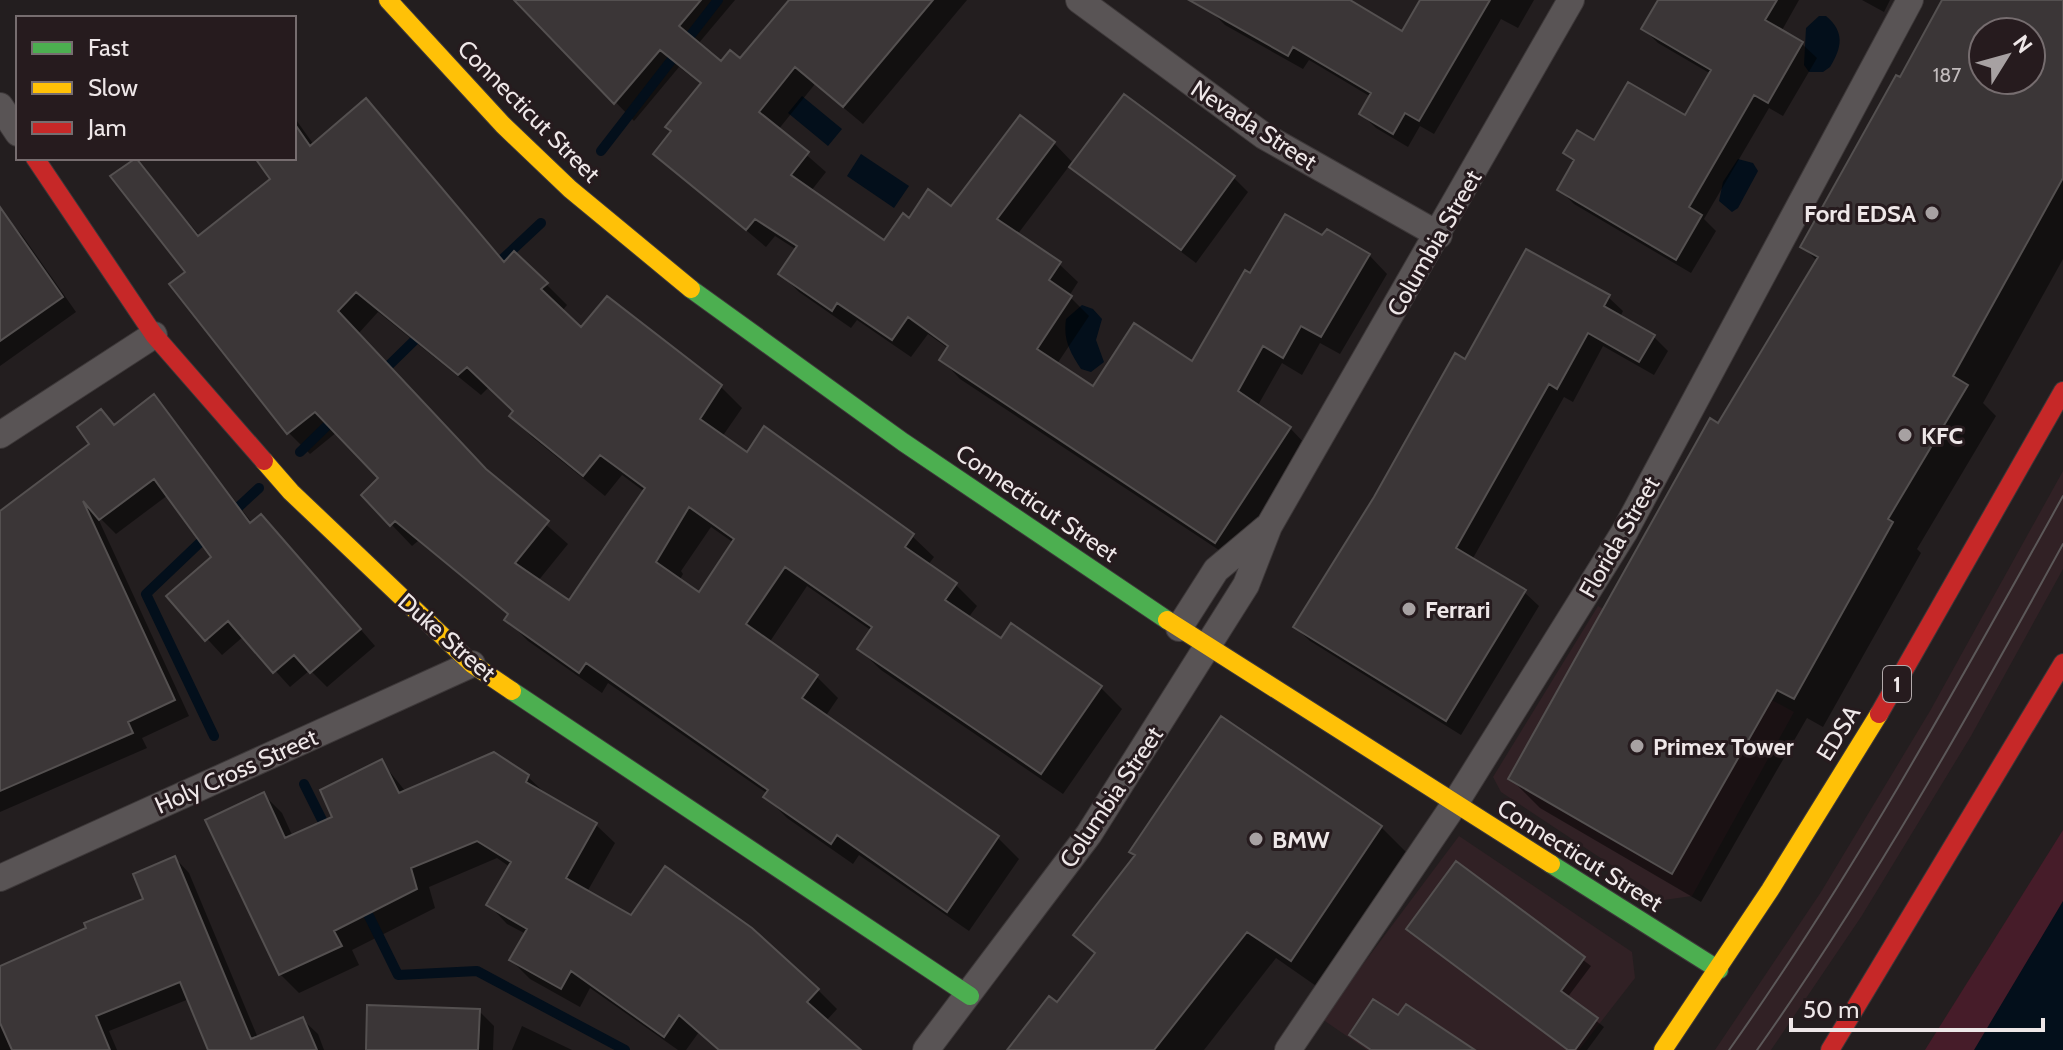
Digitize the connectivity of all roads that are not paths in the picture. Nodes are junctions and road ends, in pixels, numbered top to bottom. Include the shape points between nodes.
1 (388, 0) edge
2 (1079, 0) edge
3 (1571, 0) edge
4 (1910, 0) edge
5 (0, 106) edge
6 (16, 130) edge
7 (36, 160) edge
8 (1439, 235) junction
9 (154, 335) junction
10 (2063, 391) edge
11 (0, 435) edge
12 (1269, 526) junction
13 (1179, 628) junction
14 (1208, 647) junction
15 (2063, 663) edge
16 (472, 664) junction
17 (1454, 805) junction
18 (0, 878) edge
19 (1719, 970) junction
20 (970, 996) junction
21 (926, 1050) edge
22 (1288, 1050) edge
23 (1663, 1050) edge
24 (1830, 1050) edge

1 - 13 main road, Connecticut Street via 570,189 695,292 903,442
2 - 8 street, Nevada Street via 1264,136
3 - 8 street, Columbia Street
4 - 17 street, Florida Street via 1625,531
5 - 6 street
7 - 9 main road, Duke Street
8 - 12 street, Columbia Street
9 - 11 street
9 - 16 main road, Duke Street via 291,492
10 - 19 main road, EDSA / 1 via 1894,689
12 - 13 street, Columbia Street via 1216,570
12 - 14 street, Columbia Street via 1246,585
13 - 14 main road, Connecticut Street
14 - 17 main road, Connecticut Street
14 - 20 street, Columbia Street via 1089,834
15 - 24 main road
16 - 18 street, Holy Cross Street
16 - 20 main road, Duke Street
17 - 19 main road, Connecticut Street
17 - 22 street, Florida Street
19 - 23 main road, EDSA / 1
20 - 21 street, Columbia Street

